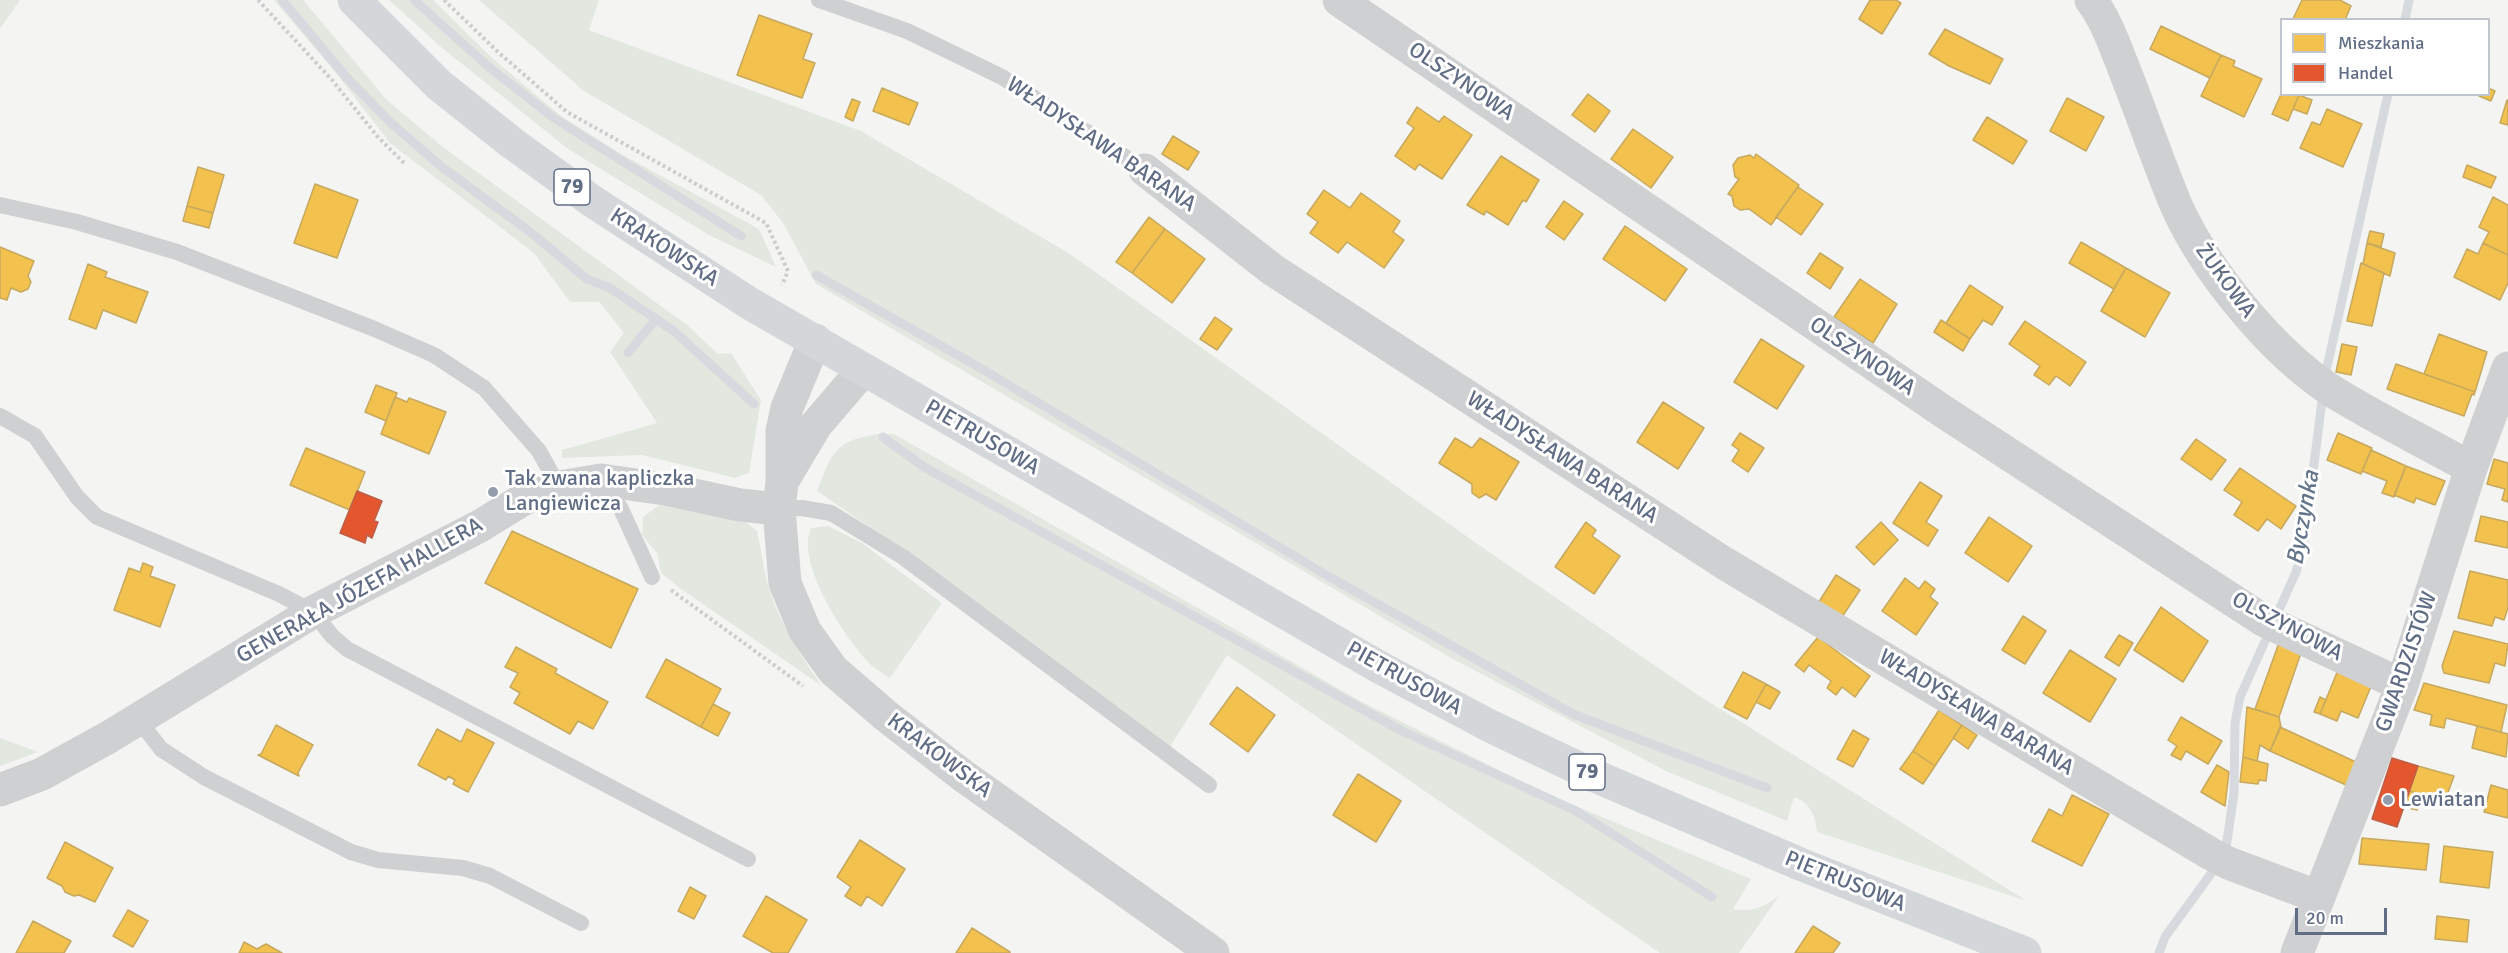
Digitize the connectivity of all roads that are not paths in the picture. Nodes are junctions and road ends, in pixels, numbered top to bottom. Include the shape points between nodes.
1 (354, 0) edge
2 (819, 0) edge
3 (1340, 0) edge
4 (2091, 0) edge
5 (1145, 170) joint
6 (0, 205) edge
7 (815, 340) junction
8 (2508, 368) edge
9 (863, 369) junction
10 (0, 416) edge
11 (2471, 468) junction
12 (601, 480) junction
13 (559, 487) junction
14 (781, 496) junction
15 (652, 577) dead end
16 (313, 612) junction
17 (2402, 685) junction
18 (138, 719) junction
19 (1209, 785) dead end
20 (0, 790) edge
21 (748, 859) dead end
22 (2319, 897) junction
23 (581, 923) dead end
24 (1213, 953) edge
25 (2025, 953) edge
26 (2297, 953) edge

1 - 7 main road, KRAKOWSKA / 79 via 439,85 512,143 602,208 749,303
2 - 5 lane, WŁADYSŁAWA BARANA via 907,31 1002,77
3 - 17 street, OLSZYNOWA via 1944,412 2273,625
4 - 11 street, ŻUKOWA via 2113,41 2177,206 2203,256 2236,299 2270,338 2321,382
5 - 22 street, WŁADYSŁAWA BARANA via 1273,270 1714,557 2219,859
6 - 13 lane via 77,222 177,252 434,355 484,388 539,451
7 - 9 main road, PIETRUSOWA / 79
7 - 14 street, KRAKOWSKA via 784,420
8 - 11 street, GWARDZISTÓW
9 - 14 street via 816,425
9 - 25 main road, PIETRUSOWA / 79 via 1379,667 1480,720 1595,776 1800,864
10 - 16 lane via 35,435 77,497 97,517
11 - 17 street, GWARDZISTÓW
12 - 13 street, GENERAŁA JÓZEFA HALLERA
12 - 14 street, GENERAŁA JÓZEFA HALLERA via 740,505
12 - 15 lane via 621,508
13 - 16 street, GENERAŁA JÓZEFA HALLERA via 524,500
14 - 19 lane via 802,508 831,513 903,557
14 - 24 street, KRAKOWSKA via 785,583 805,631 833,670 962,775
16 - 18 street, GENERAŁA JÓZEFA HALLERA
16 - 21 lane via 348,649
17 - 22 street, GWARDZISTÓW
18 - 20 street, GENERAŁA JÓZEFA HALLERA via 42,774
18 - 23 lane via 161,749 204,777 351,852 378,860 462,868 490,876
22 - 26 street, GWARDZISTÓW

